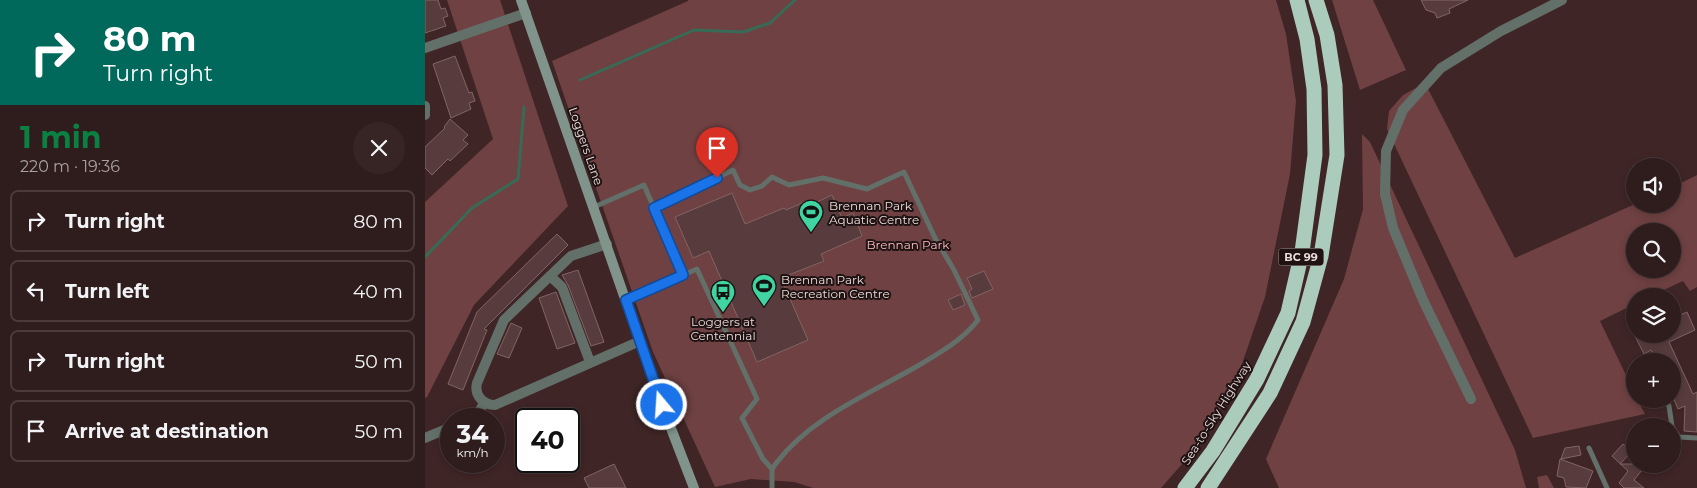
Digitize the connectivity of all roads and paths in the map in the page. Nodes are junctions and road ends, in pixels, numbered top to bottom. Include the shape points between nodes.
1 (521, 0) edge
2 (1297, 0) edge
3 (1316, 0) edge
4 (1562, 0) edge
5 (526, 13) junction
6 (425, 48) edge
7 (425, 106) edge
8 (425, 115) edge
9 (593, 206) junction
10 (654, 208) junction
11 (607, 244) junction
12 (683, 275) junction
13 (550, 276) junction
14 (626, 300) junction
15 (640, 341) junction
16 (590, 362) junction
17 (1471, 399) dead end
18 (484, 403) junction
19 (481, 408) edge
20 (440, 432) edge
21 (1681, 436) edge
22 (425, 438) edge
23 (1697, 438) edge
24 (1589, 448) dead end
25 (772, 469) junction
26 (693, 488) edge
27 (773, 488) edge
28 (1185, 488) edge
29 (1208, 488) edge
30 (1607, 488) edge

1 - 5 street, Loggers Lane
2 - 28 highway, Sea-to-Sky Highway / BC 99 via 1307,39 1314,89 1315,155 1303,252 1288,313 1257,380 1213,451
3 - 29 highway via 1327,35 1333,77 1337,155 1321,256 1303,322 1270,393
4 - 17 street via 1501,31 1441,68 1403,110 1387,151 1385,194 1393,228 1423,300
5 - 6 street
5 - 9 street, Loggers Lane
7 - 8 street
9 - 10 lane via 644,185
9 - 11 street, Loggers Lane
10 - 12 lane
10 - 25 lane via 733,170 740,185 750,190 762,186 772,177 789,185 823,178 867,189 904,172 978,320 971,329 933,357 818,423 782,455
11 - 13 street via 571,256
11 - 14 street, Loggers Lane
12 - 14 lane
12 - 25 lane via 697,269 757,399 742,418 763,459
13 - 16 street via 562,287
13 - 18 street via 501,324 476,388
14 - 15 street, Loggers Lane
15 - 16 street
15 - 26 street, Loggers Lane
16 - 18 street via 495,405
18 - 19 street
20 - 22 street
21 - 23 lane
24 - 30 lane
25 - 27 lane

